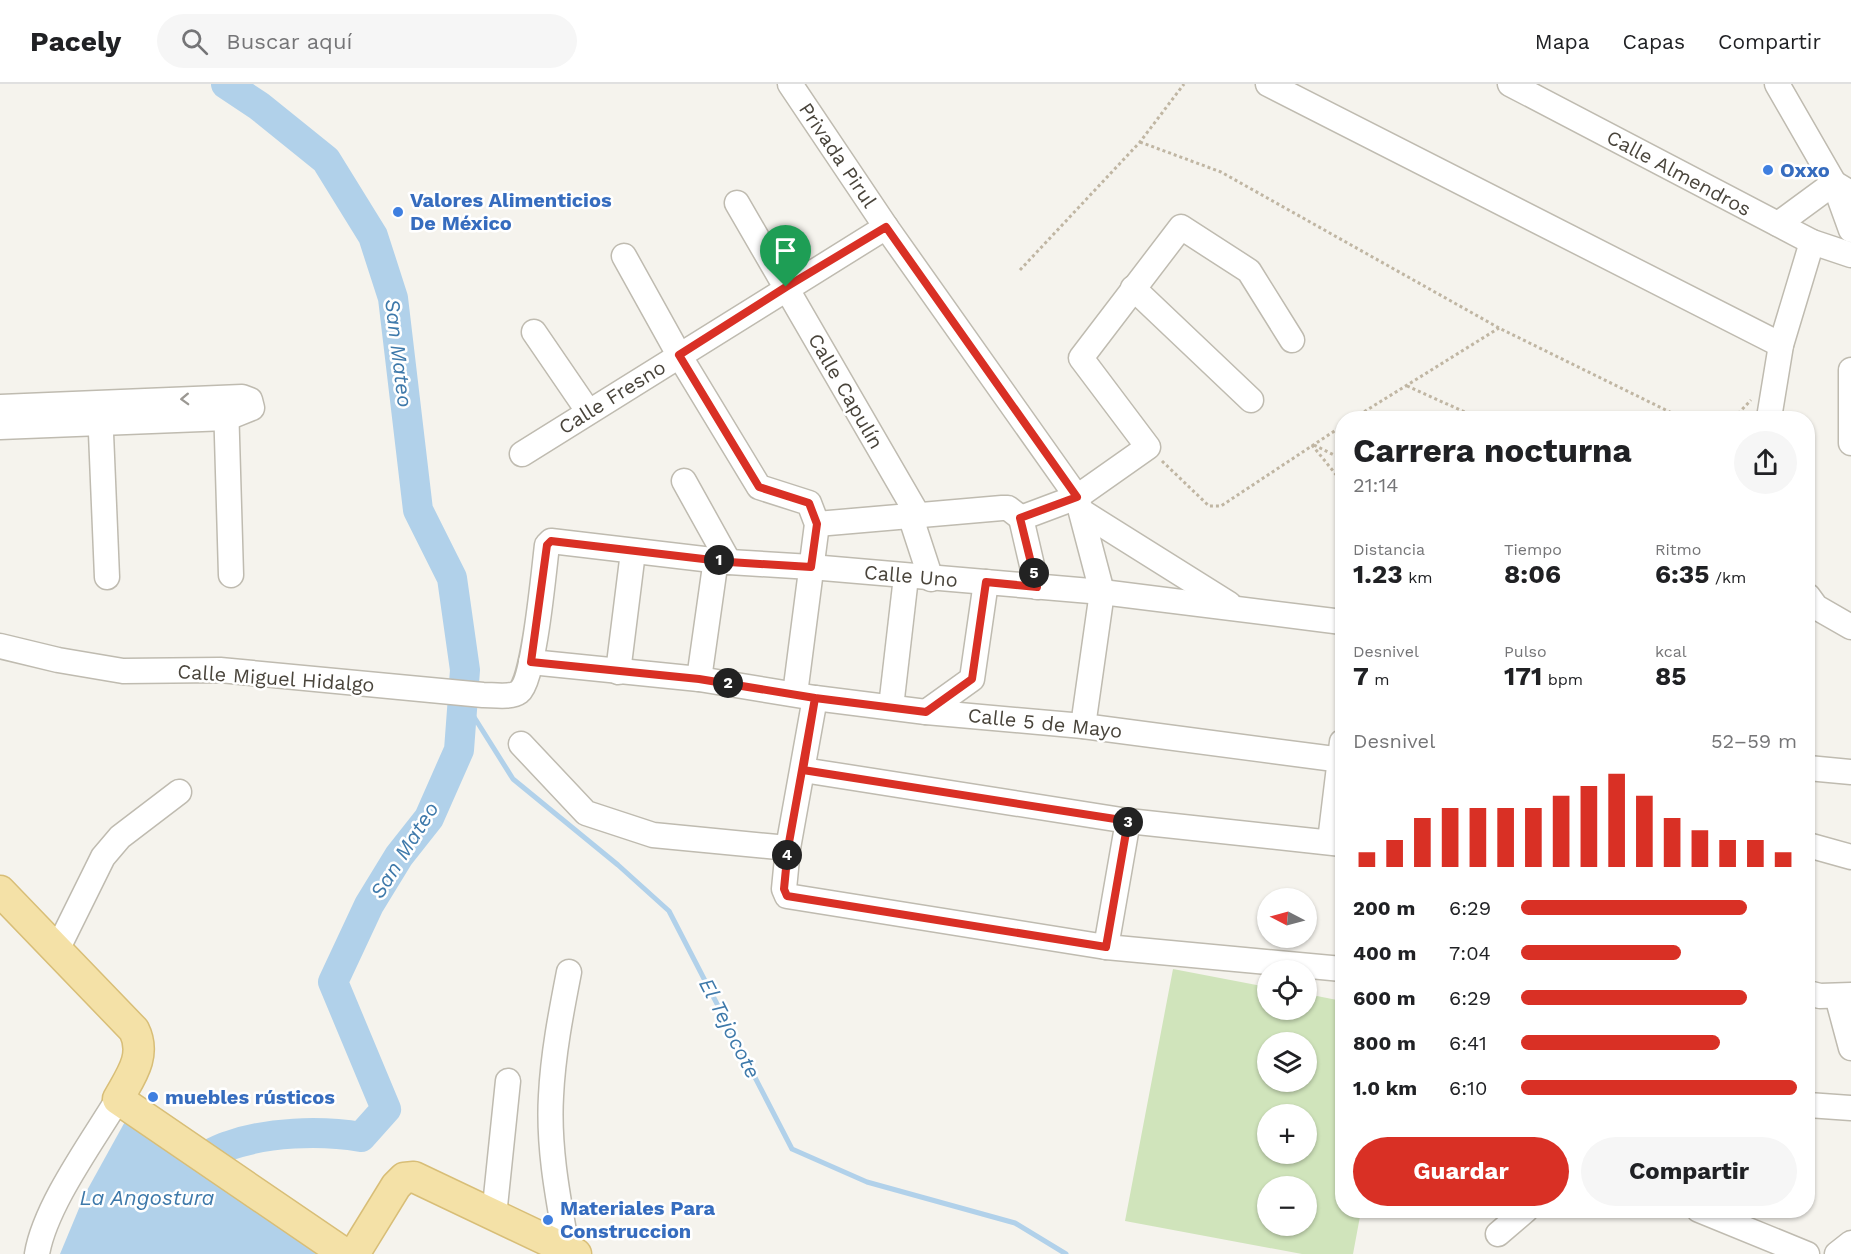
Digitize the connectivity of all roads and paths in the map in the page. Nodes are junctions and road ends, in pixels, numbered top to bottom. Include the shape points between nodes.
1 (790, 84) edge
2 (1184, 84) edge
3 (1268, 84) edge
4 (1510, 84) edge
5 (1777, 84) edge
6 (1140, 142) junction
7 (1842, 189) edge
8 (736, 203) dead end
9 (1778, 224) junction
10 (886, 227) junction
11 (1851, 230) edge
12 (1812, 242) junction
13 (1851, 255) edge
14 (624, 256) dead end
15 (1020, 270) dead end
16 (786, 287) junction
17 (1133, 288) junction
18 (1499, 328) junction
19 (534, 332) dead end
20 (1292, 340) dead end
21 (1781, 345) junction
22 (679, 355) junction
23 (1851, 370) edge
24 (1407, 386) junction
25 (1251, 400) dead end
26 (0, 407) edge
27 (588, 411) junction
28 (1366, 411) edge
29 (1463, 411) edge
30 (1668, 411) edge
31 (1769, 411) edge
32 (101, 413) junction
33 (73, 414) junction
34 (0, 427) edge
35 (1335, 430) edge
36 (1851, 443) edge
37 (1312, 445) junction
38 (1148, 447) junction
39 (522, 454) dead end
40 (1335, 456) edge
41 (1335, 473) edge
42 (684, 481) dead end
43 (1081, 505) junction
44 (915, 518) junction
45 (1020, 518) junction
46 (817, 524) junction
47 (633, 552) junction
48 (723, 561) junction
49 (811, 567) junction
50 (231, 575) dead end
51 (107, 577) dead end
52 (906, 577) junction
53 (931, 579) junction
54 (986, 582) junction
55 (1037, 587) junction
56 (1102, 592) junction
57 (1815, 603) edge
58 (1237, 609) junction
59 (1335, 621) edge
60 (1851, 627) edge
61 (0, 646) edge
62 (531, 662) junction
63 (618, 672) junction
64 (699, 679) junction
65 (805, 696) junction
66 (891, 707) junction
67 (926, 712) junction
68 (1083, 726) junction
69 (521, 744) dead end
70 (1335, 753) edge
71 (1815, 769) edge
72 (803, 770) junction
73 (1851, 772) edge
74 (179, 792) dead end
75 (1128, 821) junction
76 (1335, 842) edge
77 (1815, 847) edge
78 (788, 848) junction
79 (1851, 857) edge
80 (0, 891) edge
81 (1106, 947) junction
82 (57, 950) junction
83 (1335, 968) edge
84 (569, 972) dead end
85 (1815, 995) edge
86 (1844, 995) edge
87 (1851, 1048) edge
88 (508, 1082) dead end
89 (118, 1099) junction
90 (1815, 1106) edge
91 (1851, 1108) edge
92 (494, 1216) junction
93 (1517, 1218) edge
94 (1719, 1218) edge
95 (1498, 1234) dead end
96 (1851, 1243) edge
97 (570, 1252) edge
98 (345, 1253) edge
99 (38, 1254) edge
100 (1807, 1254) edge
101 (1837, 1254) edge

1 - 10 street, Privada Pirul
2 - 6 path
3 - 21 street
4 - 9 street, Calle Almendros
5 - 7 street
6 - 15 path
6 - 18 path via 1221,172
7 - 9 street
7 - 11 street
8 - 16 street, Calle Capulín
9 - 12 street, Calle Almendros
10 - 16 street, Calle Fresno
10 - 43 street
12 - 13 street, Calle Almendros
12 - 21 street
14 - 22 street
16 - 22 street, Calle Fresno
16 - 44 street, Calle Capulín
17 - 20 street via 1181,227 1249,271
17 - 25 street
17 - 38 street via 1081,358
18 - 24 path
18 - 30 path
19 - 27 street
21 - 31 street
22 - 27 street, Calle Fresno
22 - 46 street via 759,487 806,500
23 - 36 street
24 - 28 path
24 - 29 path
26 - 33 street
27 - 39 street, Calle Fresno
32 - 33 street
32 - 50 street via 226,408
32 - 51 street
33 - 34 street
35 - 37 path
37 - 38 path via 1221,506 1209,506
37 - 40 path
37 - 41 path
38 - 43 street
42 - 48 street
43 - 45 street
43 - 56 street
43 - 58 street
44 - 45 street via 1002,508
44 - 46 street
44 - 53 street, Calle Capulín
45 - 55 street
46 - 49 street
47 - 48 street, Calle Uno
47 - 62 street, Calle Uno via 551,541 547,545
47 - 63 street
48 - 49 street, Calle Uno
48 - 64 street
49 - 52 street, Calle Uno
49 - 65 street
52 - 53 street, Calle Uno
52 - 66 street
53 - 54 street, Calle Uno
54 - 55 street, Calle Uno
54 - 67 street via 972,679
55 - 56 street, Calle Uno
56 - 58 street, Calle Uno
56 - 68 street
57 - 60 street
58 - 59 street, Calle Uno
61 - 62 street, Calle Miguel Hidalgo via 123,670 220,670 483,695 518,694
62 - 63 street, Calle 5 de Mayo
63 - 64 street, Calle 5 de Mayo
64 - 65 street, Calle 5 de Mayo
65 - 66 street, Calle 5 de Mayo
65 - 72 street
66 - 67 street, Calle 5 de Mayo
67 - 68 street, Calle 5 de Mayo
68 - 70 street, Calle 5 de Mayo
69 - 78 street via 586,813 653,835
71 - 73 street
72 - 75 street
72 - 78 street
74 - 82 street via 120,837 103,857
75 - 76 street
75 - 81 street
77 - 79 street
78 - 81 street via 784,889 787,896
80 - 82 main road
81 - 83 street
82 - 89 main road via 138,1038 139,1058
84 - 97 street via 555,1046 551,1099 556,1188
85 - 86 street
86 - 87 street
88 - 92 street
89 - 98 main road
89 - 99 street via 40,1234
90 - 91 street
92 - 97 main road
92 - 98 main road via 414,1177 404,1178 356,1251
93 - 95 street
94 - 100 street
96 - 101 street

